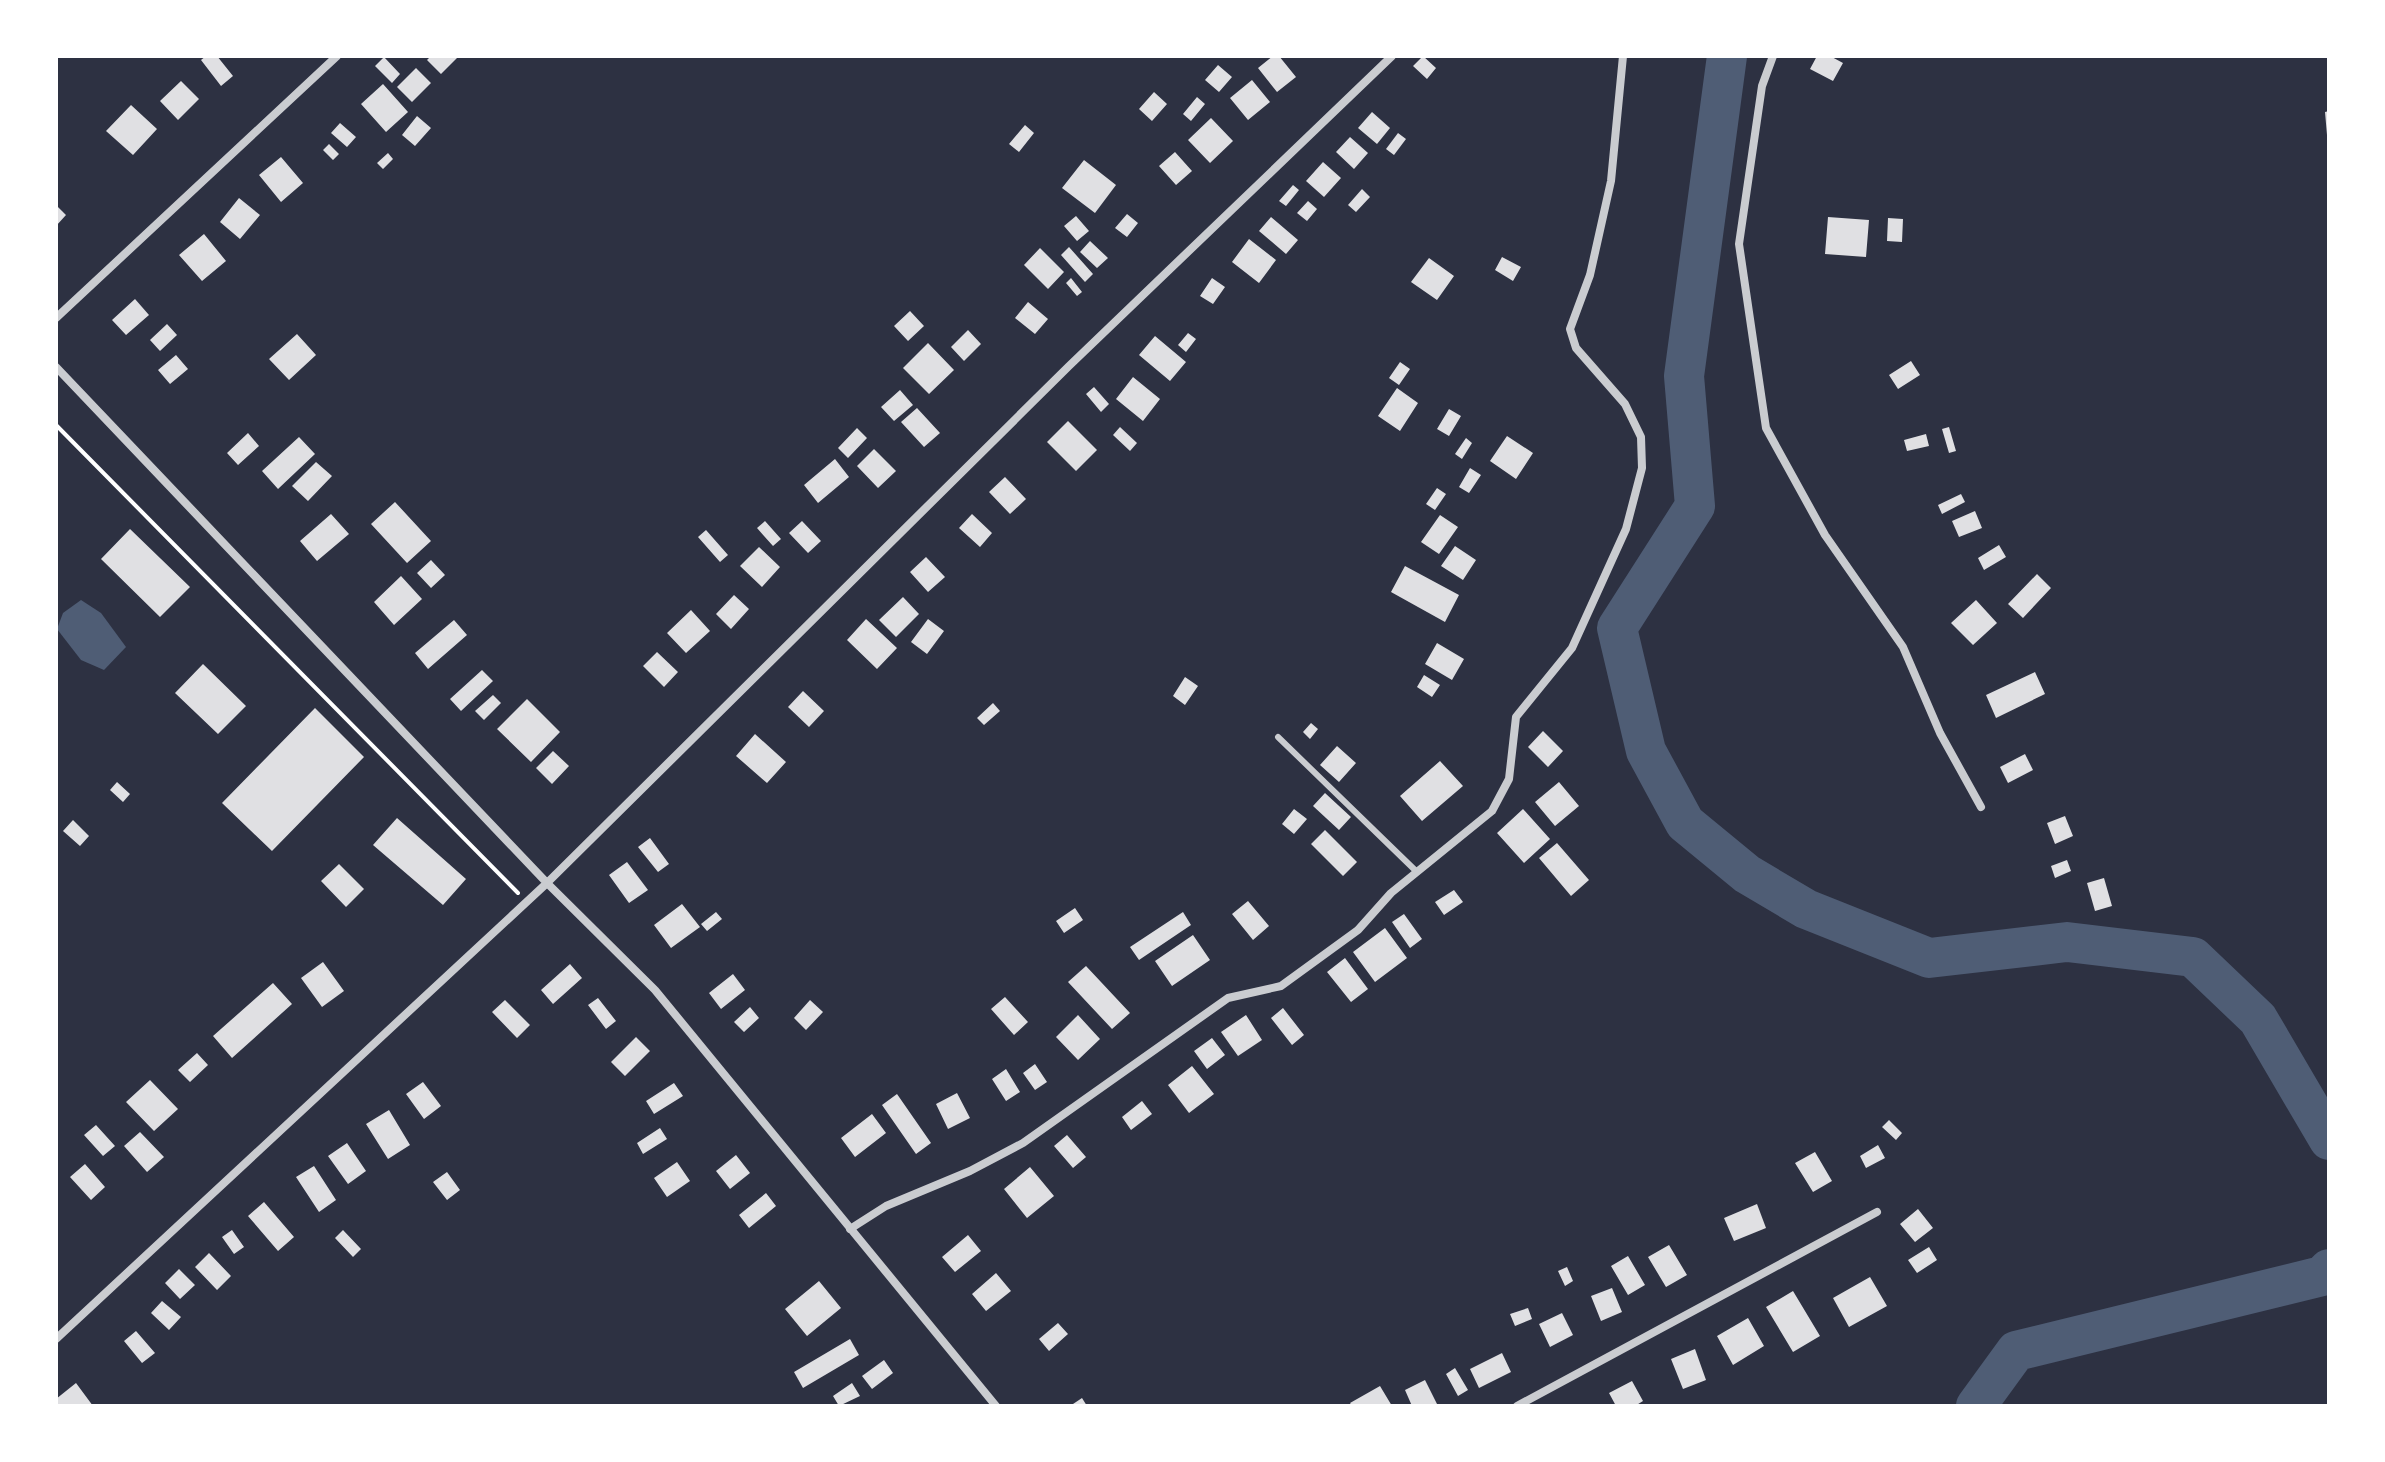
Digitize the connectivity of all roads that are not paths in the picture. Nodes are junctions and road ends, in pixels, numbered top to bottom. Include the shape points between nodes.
1 (337, 56) edge
2 (1392, 56) edge
3 (1623, 56) edge
4 (1773, 56) edge
5 (56, 318) edge
6 (56, 367) edge
7 (1278, 737) dead end
8 (1981, 807) dead end
9 (1417, 872) junction
10 (547, 883) junction
11 (1877, 1212) dead end
12 (850, 1229) junction
13 (56, 1339) edge
14 (996, 1406) edge
15 (1517, 1406) edge

1 - 5 street
2 - 10 street via 1069,366
3 - 9 street via 1611,181 1590,275 1570,329 1576,348 1625,404 1641,437 1642,468 1626,529 1572,648 1516,717 1509,779 1492,811
4 - 8 street via 1762,86 1739,244 1766,428 1825,535 1903,647 1940,733
6 - 10 street
7 - 9 lane
9 - 12 street via 1358,930 1281,986 1228,998 1023,1143 886,1206
10 - 12 street via 655,990
10 - 13 street
11 - 15 street
12 - 14 street

